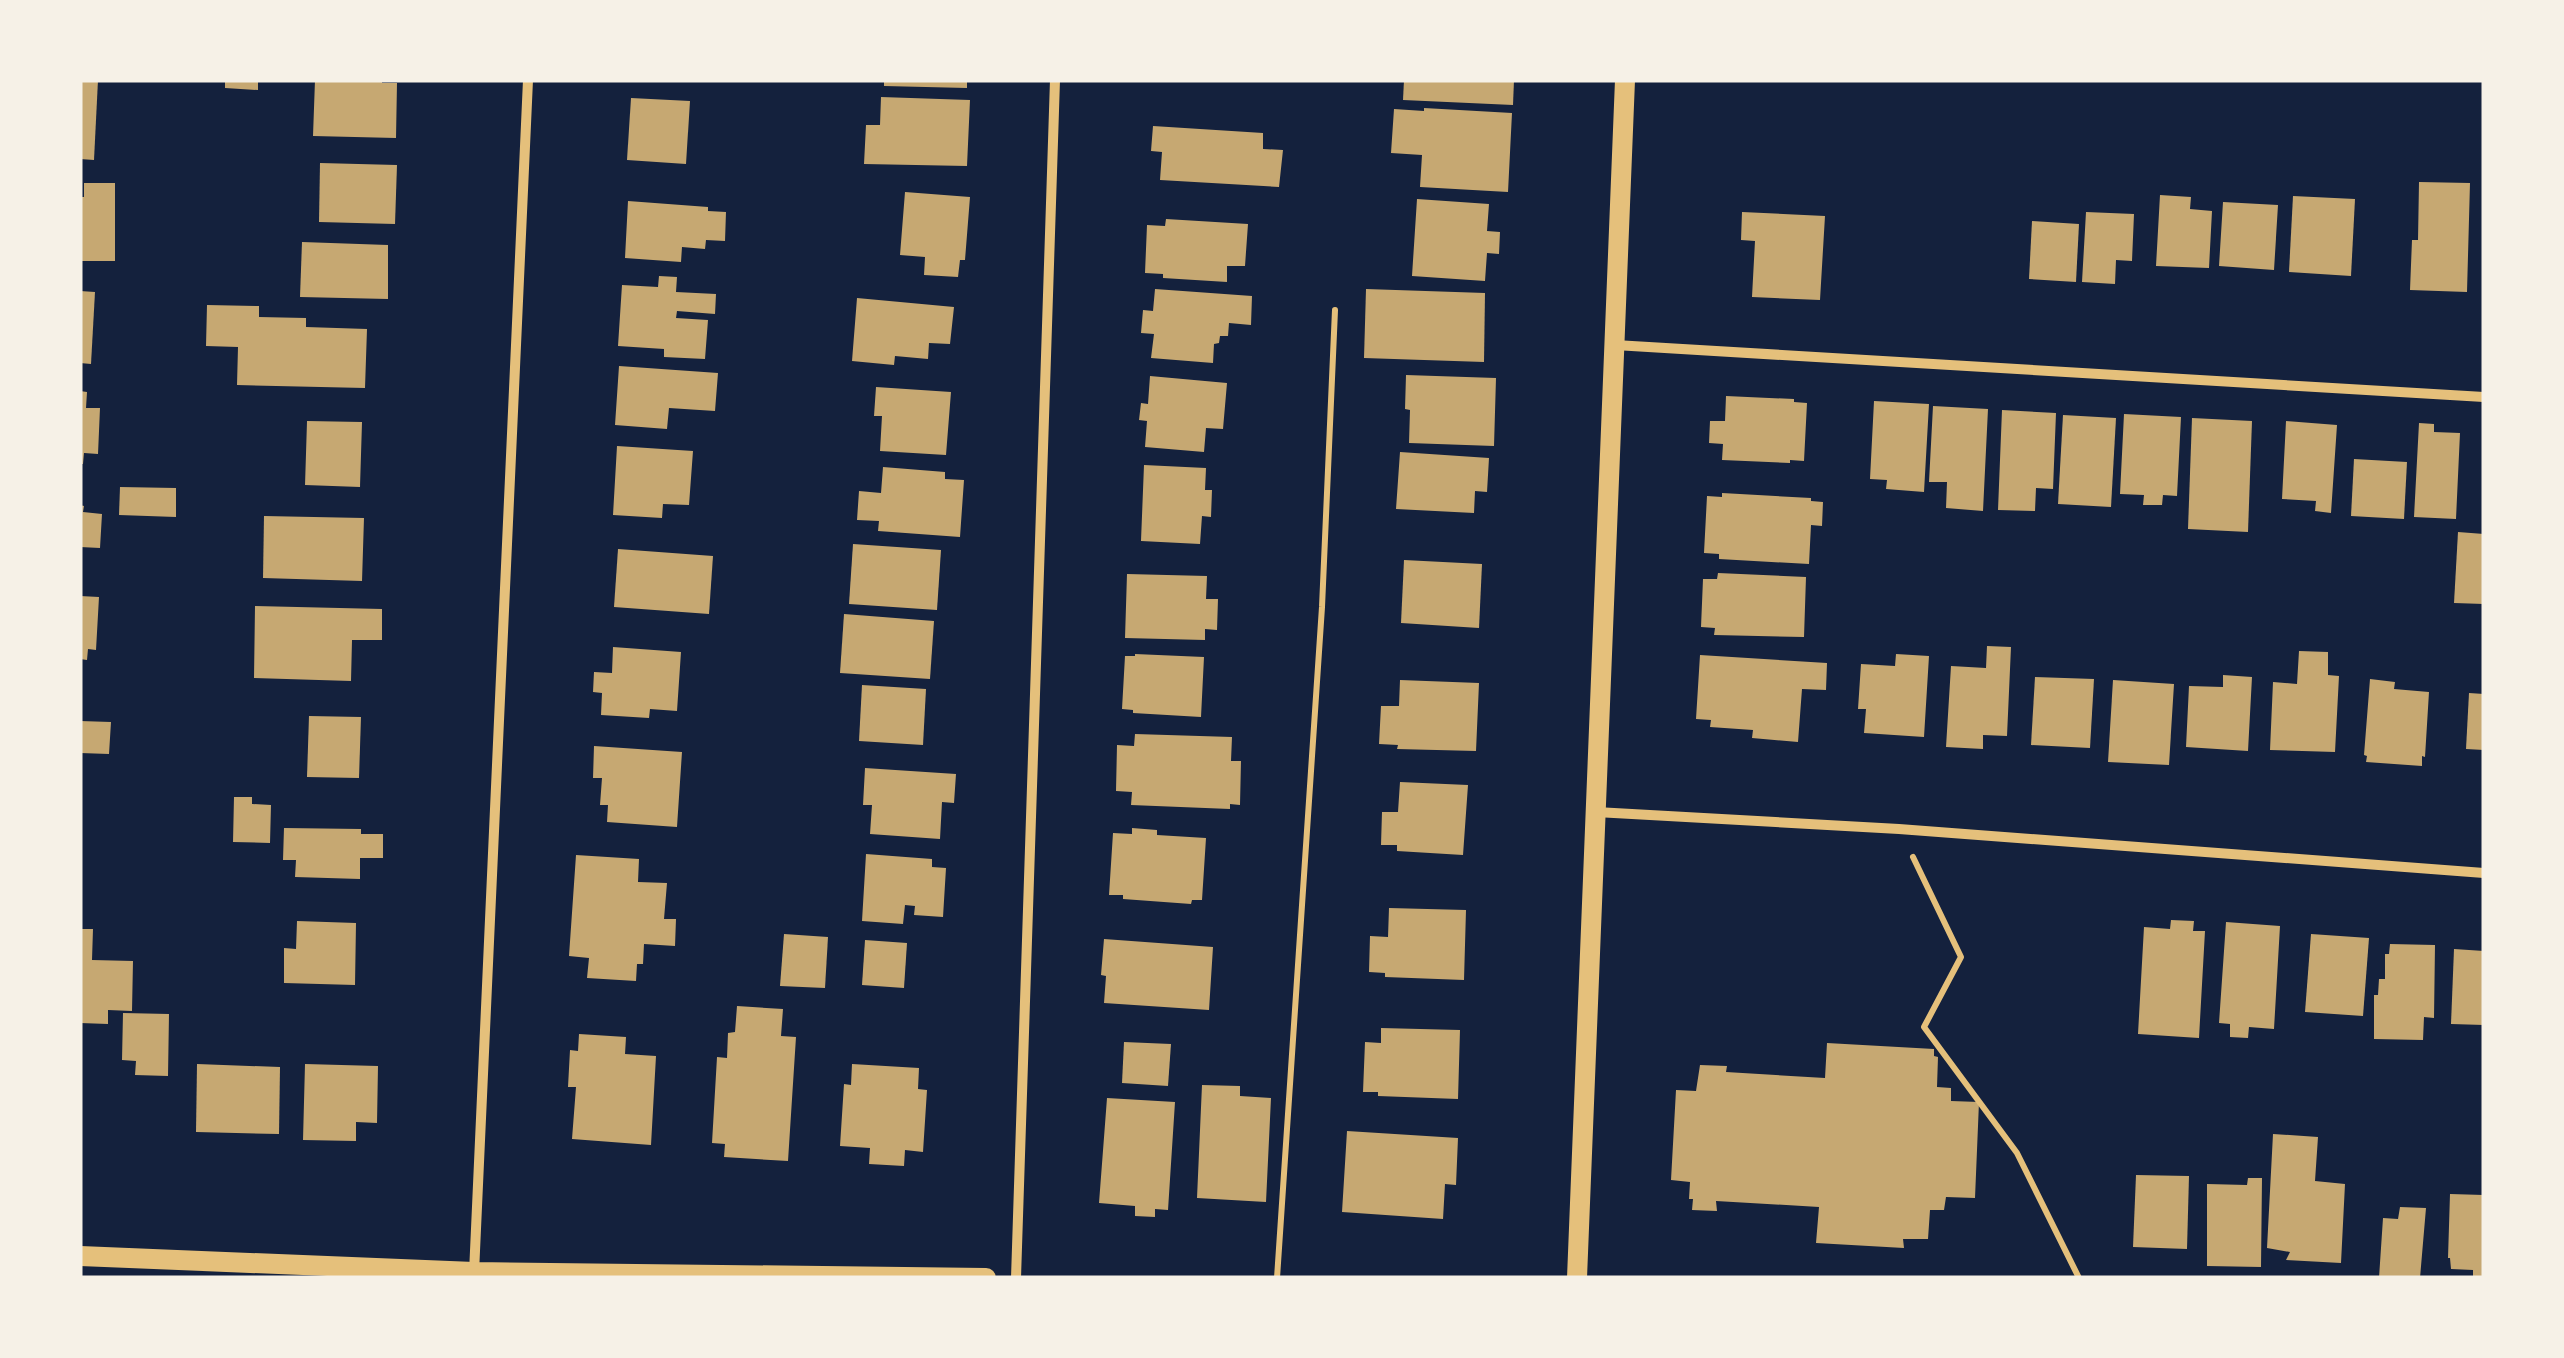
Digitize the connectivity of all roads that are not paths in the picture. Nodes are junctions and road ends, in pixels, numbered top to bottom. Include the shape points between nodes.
1 (528, 80) edge
2 (1055, 80) edge
3 (1624, 80) edge
4 (1614, 345) junction
5 (2484, 397) edge
6 (1596, 812) junction
7 (2484, 873) edge
8 (80, 1256) edge
9 (474, 1275) edge
10 (986, 1278) edge
11 (1016, 1278) edge
12 (1577, 1278) edge

1 - 9 street
2 - 11 street
3 - 4 main road
4 - 5 street
4 - 6 main road
6 - 7 street
6 - 12 main road
8 - 9 main road
9 - 10 main road

